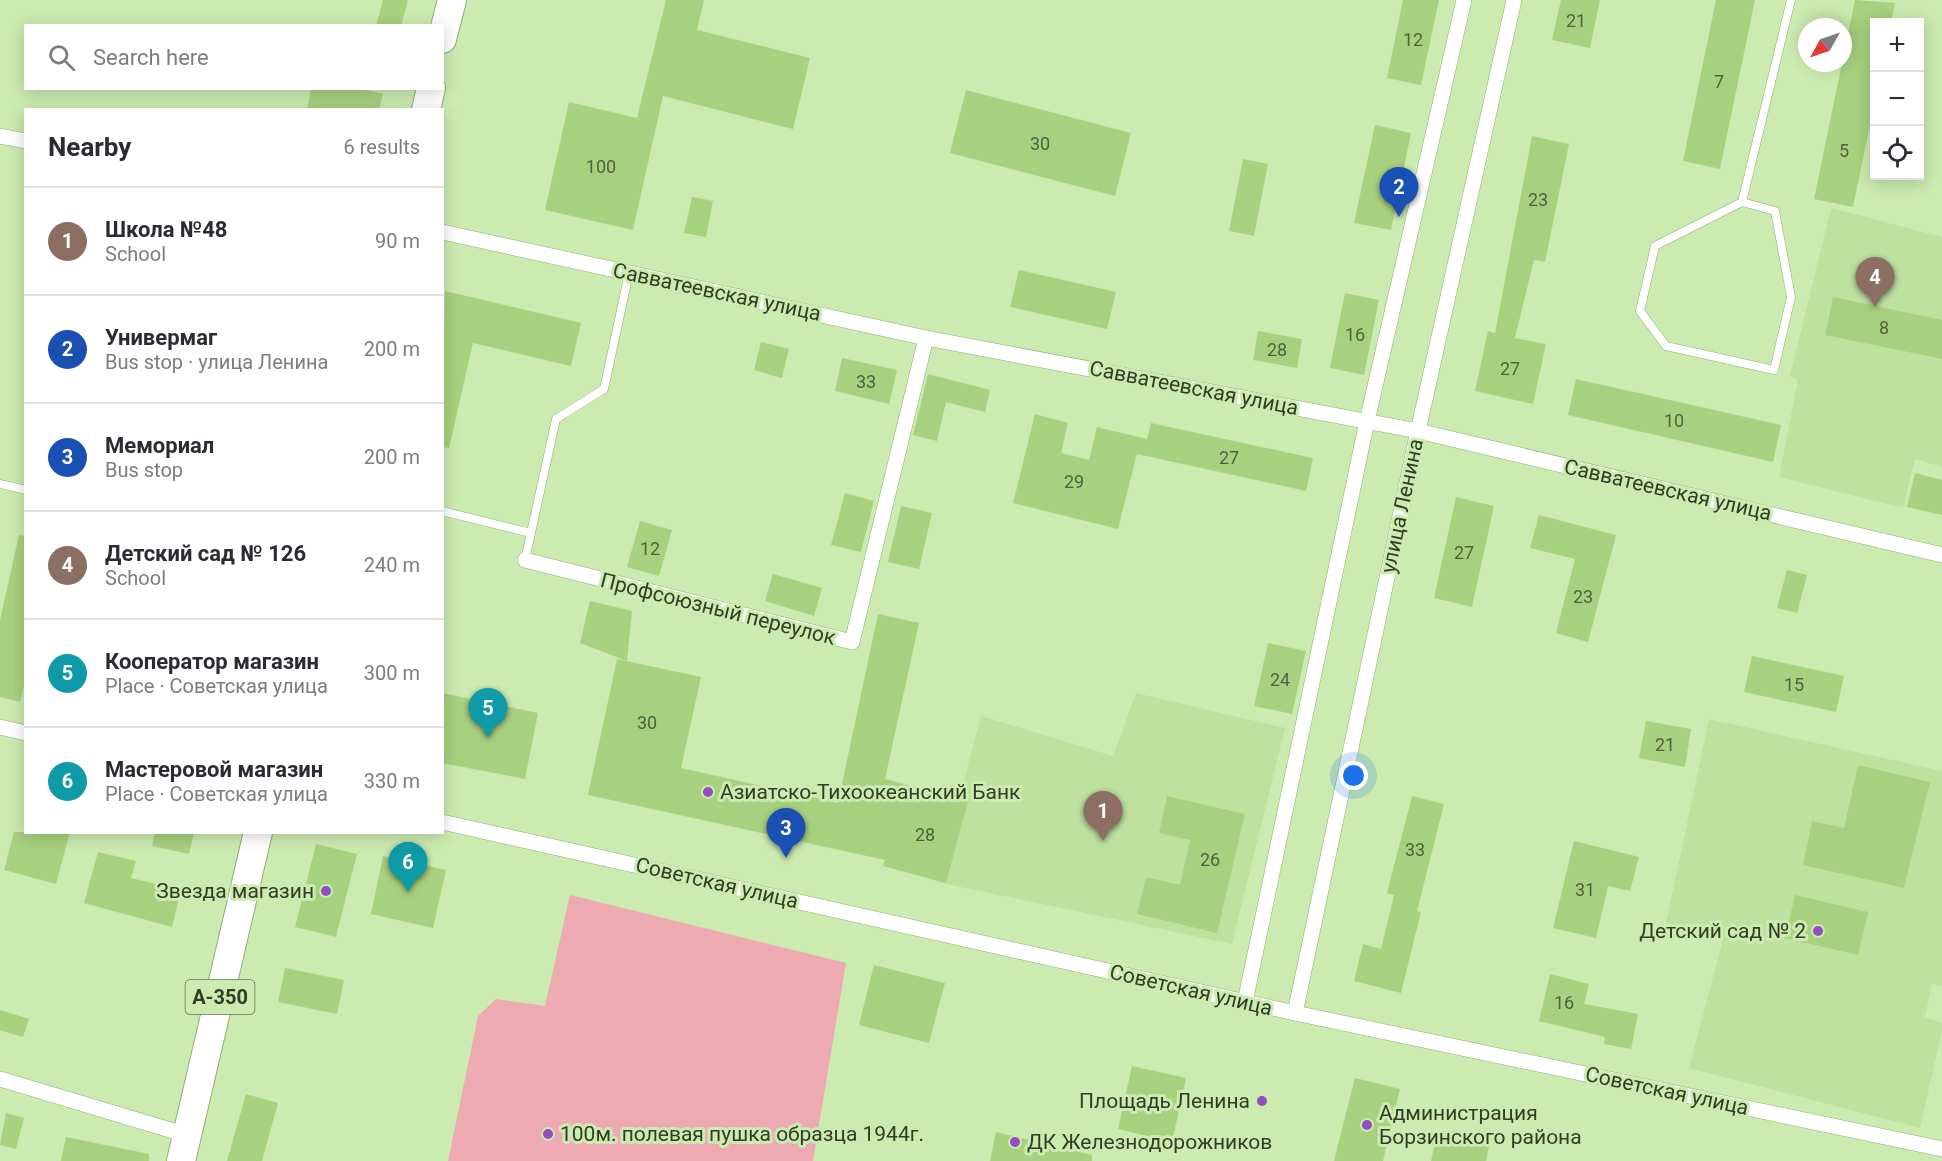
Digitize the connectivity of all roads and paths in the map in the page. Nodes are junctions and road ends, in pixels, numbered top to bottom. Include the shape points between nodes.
1 (452, 0) edge
2 (1464, 0) edge
3 (1514, 0) edge
4 (1791, 0) edge
5 (444, 31) edge
6 (431, 90) edge
7 (426, 108) edge
8 (0, 136) edge
9 (24, 141) edge
10 (1742, 202) junction
11 (444, 232) edge
12 (629, 273) junction
13 (926, 338) junction
14 (1367, 421) junction
15 (1418, 431) junction
16 (0, 484) edge
17 (24, 490) edge
18 (444, 511) edge
19 (531, 533) junction
20 (1942, 555) edge
21 (525, 560) joint
22 (0, 727) edge
23 (24, 733) edge
24 (444, 822) edge
25 (258, 834) edge
26 (1245, 1002) junction
27 (1295, 1013) junction
28 (0, 1078) edge
29 (184, 1148) edge
30 (1942, 1149) edge

1 - 5 highway
2 - 14 street
3 - 15 street, улица Ленина
4 - 10 lane
6 - 7 highway
8 - 9 street
10 - 10 lane via 1775,211 1791,297 1774,370 1666,346 1641,310 1655,246
11 - 12 street, Савватеевская улица
12 - 13 street, Савватеевская улица
12 - 19 lane via 604,389 556,418
13 - 14 street, Савватеевская улица
13 - 21 street, Профсоюзный переулок via 852,642
14 - 15 street, Савватеевская улица
14 - 26 street
15 - 20 street, Савватеевская улица
15 - 27 street, улица Ленина
16 - 17 lane
18 - 19 lane
19 - 21 lane
22 - 23 street
24 - 26 street, Советская улица
25 - 29 highway, А-350
26 - 27 street, Советская улица
27 - 30 street, Советская улица
28 - 29 street

